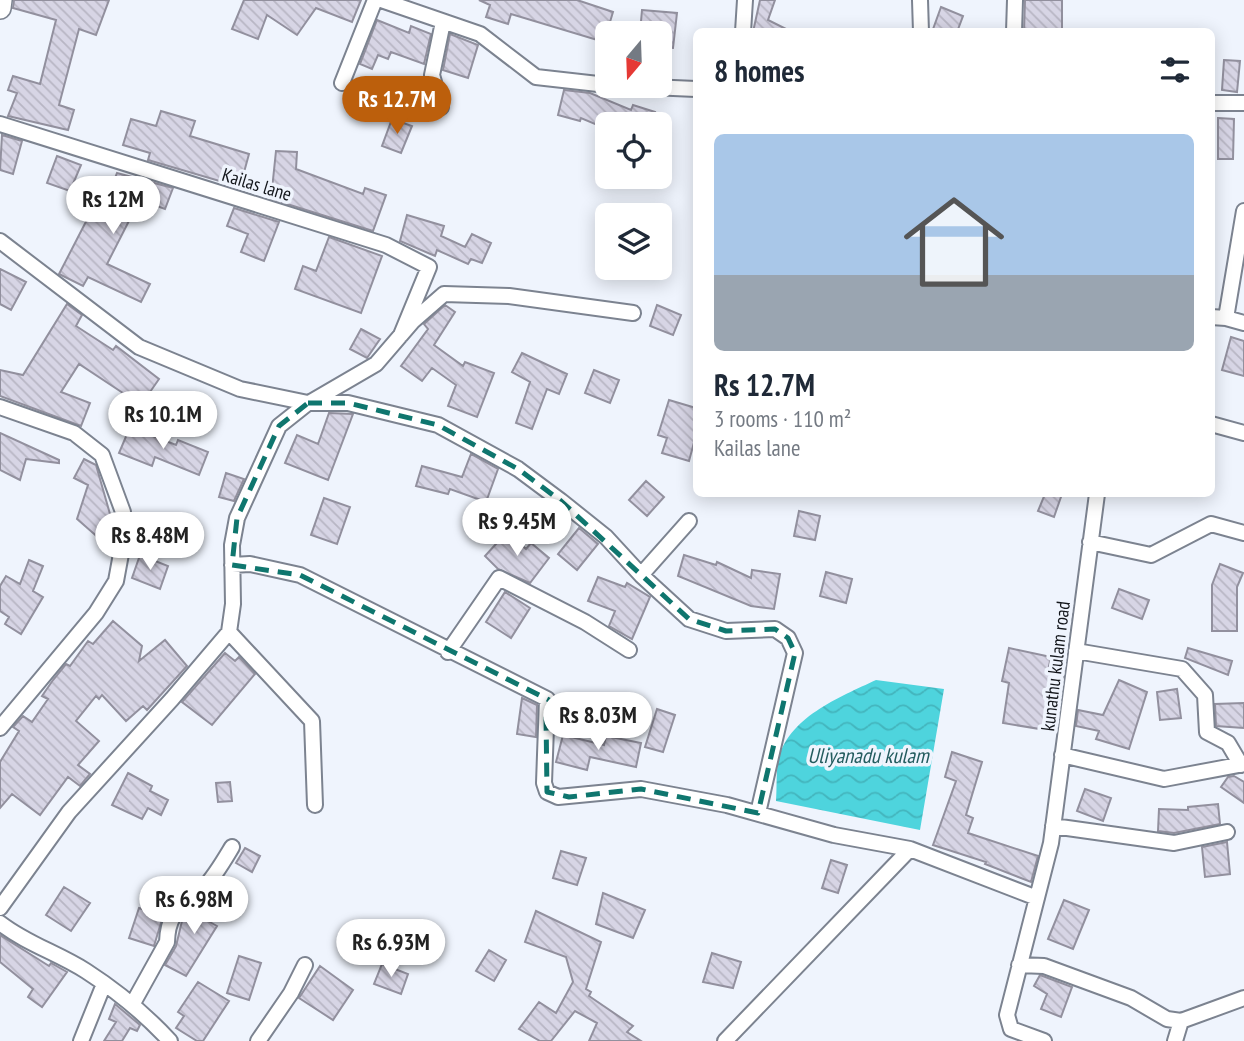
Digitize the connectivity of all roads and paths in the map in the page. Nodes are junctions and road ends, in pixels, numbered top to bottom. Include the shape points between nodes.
1 (1, 0) edge
2 (375, 0) edge
3 (381, 0) edge
4 (745, 0) edge
5 (920, 0) edge
6 (1015, 0) edge
7 (0, 8) edge
8 (443, 22) junction
9 (743, 28) edge
10 (921, 28) edge
11 (1014, 28) edge
12 (342, 83) dead end
13 (595, 84) edge
14 (672, 88) edge
15 (693, 89) edge
16 (1215, 103) edge
17 (1244, 103) edge
18 (441, 107) dead end
19 (0, 124) edge
20 (1244, 211) edge
21 (0, 242) edge
22 (633, 313) dead end
23 (1219, 317) edge
24 (1244, 323) edge
25 (401, 335) junction
26 (308, 403) junction
27 (0, 407) edge
28 (1215, 425) edge
29 (1244, 433) edge
30 (1097, 497) edge
31 (688, 521) dead end
32 (1244, 533) edge
33 (1090, 542) junction
34 (232, 565) junction
35 (641, 575) junction
36 (229, 632) junction
37 (629, 650) dead end
38 (1076, 651) junction
39 (448, 652) junction
40 (0, 728) edge
41 (1062, 755) junction
42 (1243, 765) edge
43 (315, 805) dead end
44 (758, 813) junction
45 (1053, 826) junction
46 (1227, 832) dead end
47 (232, 847) dead end
48 (910, 849) junction
49 (1037, 898) junction
50 (0, 908) edge
51 (0, 923) edge
52 (305, 965) dead end
53 (1019, 965) junction
54 (104, 984) junction
55 (1244, 998) edge
56 (132, 1005) junction
57 (1181, 1021) junction
58 (81, 1041) edge
59 (170, 1041) edge
60 (258, 1041) edge
61 (725, 1041) edge
62 (1044, 1041) edge
63 (1175, 1041) edge

1 - 7 main road
2 - 12 street
3 - 8 street
4 - 9 street
5 - 10 street
6 - 11 street
8 - 13 street via 480,34 536,77
8 - 18 street via 432,75
14 - 15 street
16 - 17 street
19 - 25 street, Kailas lane via 386,245 429,267
20 - 23 street
21 - 26 street via 139,348 240,389
22 - 25 street via 509,296 444,295
23 - 24 street
25 - 26 street via 376,365
26 - 34 street via 279,426 248,491 237,518
26 - 35 street via 348,403 438,425 518,469 606,537
27 - 40 street via 74,433 102,455 123,512 116,581 96,614
28 - 29 street
30 - 33 street, kunathu kulam road
31 - 35 street
32 - 33 street via 1211,524 1152,555
33 - 38 street, kunathu kulam road
34 - 36 street
34 - 39 street via 250,564 299,575
35 - 44 street via 676,609 706,627 775,629 788,638 795,653
36 - 43 street via 312,721
36 - 50 street via 69,812
37 - 39 street via 499,578
38 - 41 street, kunathu kulam road
38 - 42 street via 1182,669 1205,695 1206,732 1227,743
39 - 44 street via 547,699 547,792 569,797 641,789
41 - 42 street via 1164,779
41 - 45 street, kunathu kulam road
44 - 48 street via 834,835
45 - 46 street via 1174,843
45 - 49 street, kunathu kulam road
47 - 56 street via 200,892 177,907 167,942
48 - 49 street
48 - 61 street
49 - 53 street, kunathu kulam road
51 - 54 street
52 - 60 street
53 - 57 street via 1044,966
53 - 62 street, kunathu kulam road via 1008,1026
54 - 56 street
54 - 58 street
55 - 57 street
56 - 59 street
57 - 63 street

